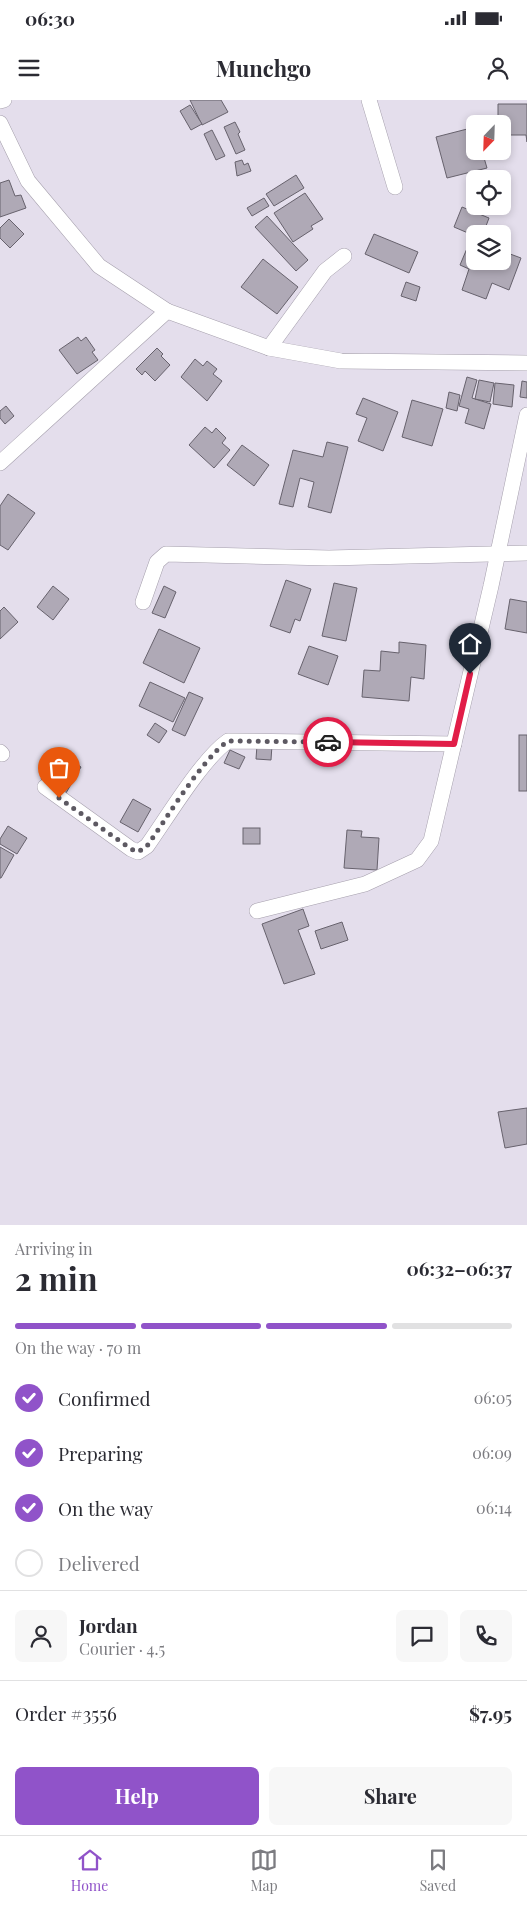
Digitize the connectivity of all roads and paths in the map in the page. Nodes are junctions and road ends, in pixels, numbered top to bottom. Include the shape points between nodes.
1 (4, 100) edge
2 (369, 100) edge
3 (0, 101) edge
4 (0, 122) edge
5 (395, 188) dead end
6 (344, 256) dead end
7 (167, 311) junction
8 (269, 348) junction
9 (527, 363) edge
10 (527, 415) edge
11 (0, 463) edge
12 (527, 553) edge
13 (498, 554) junction
14 (143, 602) dead end
15 (454, 744) junction
16 (45, 787) dead end
17 (257, 911) dead end

1 - 3 street
2 - 5 street
4 - 7 street via 28,182 99,266
6 - 8 street via 326,271
7 - 8 street
7 - 11 street
8 - 9 street via 341,361
10 - 13 street
12 - 13 street
13 - 14 street via 328,558 166,554 157,562
13 - 15 street
15 - 16 street via 228,741 206,764 147,846 138,852
15 - 17 street via 431,841 418,860 365,884

